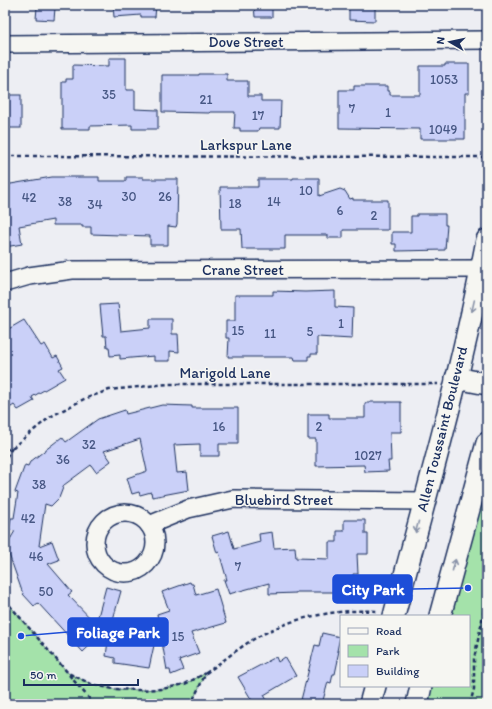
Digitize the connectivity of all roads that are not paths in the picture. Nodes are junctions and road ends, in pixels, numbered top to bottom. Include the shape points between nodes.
1 (487, 40) edge
2 (5, 44) edge
3 (487, 240) edge
4 (482, 269) junction
5 (5, 283) edge
6 (456, 381) junction
7 (487, 384) edge
8 (487, 443) edge
9 (424, 501) junction
10 (149, 525) dead end
11 (394, 614) edge
12 (440, 615) edge
13 (375, 687) edge
14 (421, 687) edge
15 (370, 704) edge
16 (417, 704) edge

1 - 2 street, Dove Street
3 - 4 main road, Allen Toussaint Boulevard
4 - 5 street, Crane Street via 72,270 30,276
4 -> 6 main road, Allen Toussaint Boulevard
6 - 7 main road
6 - 9 main road, Allen Toussaint Boulevard
12 -> 8 main road
9 - 10 street, Bluebird Street via 233,499 188,509
9 -> 11 main road, Allen Toussaint Boulevard
13 - 15 main road
14 - 16 main road

